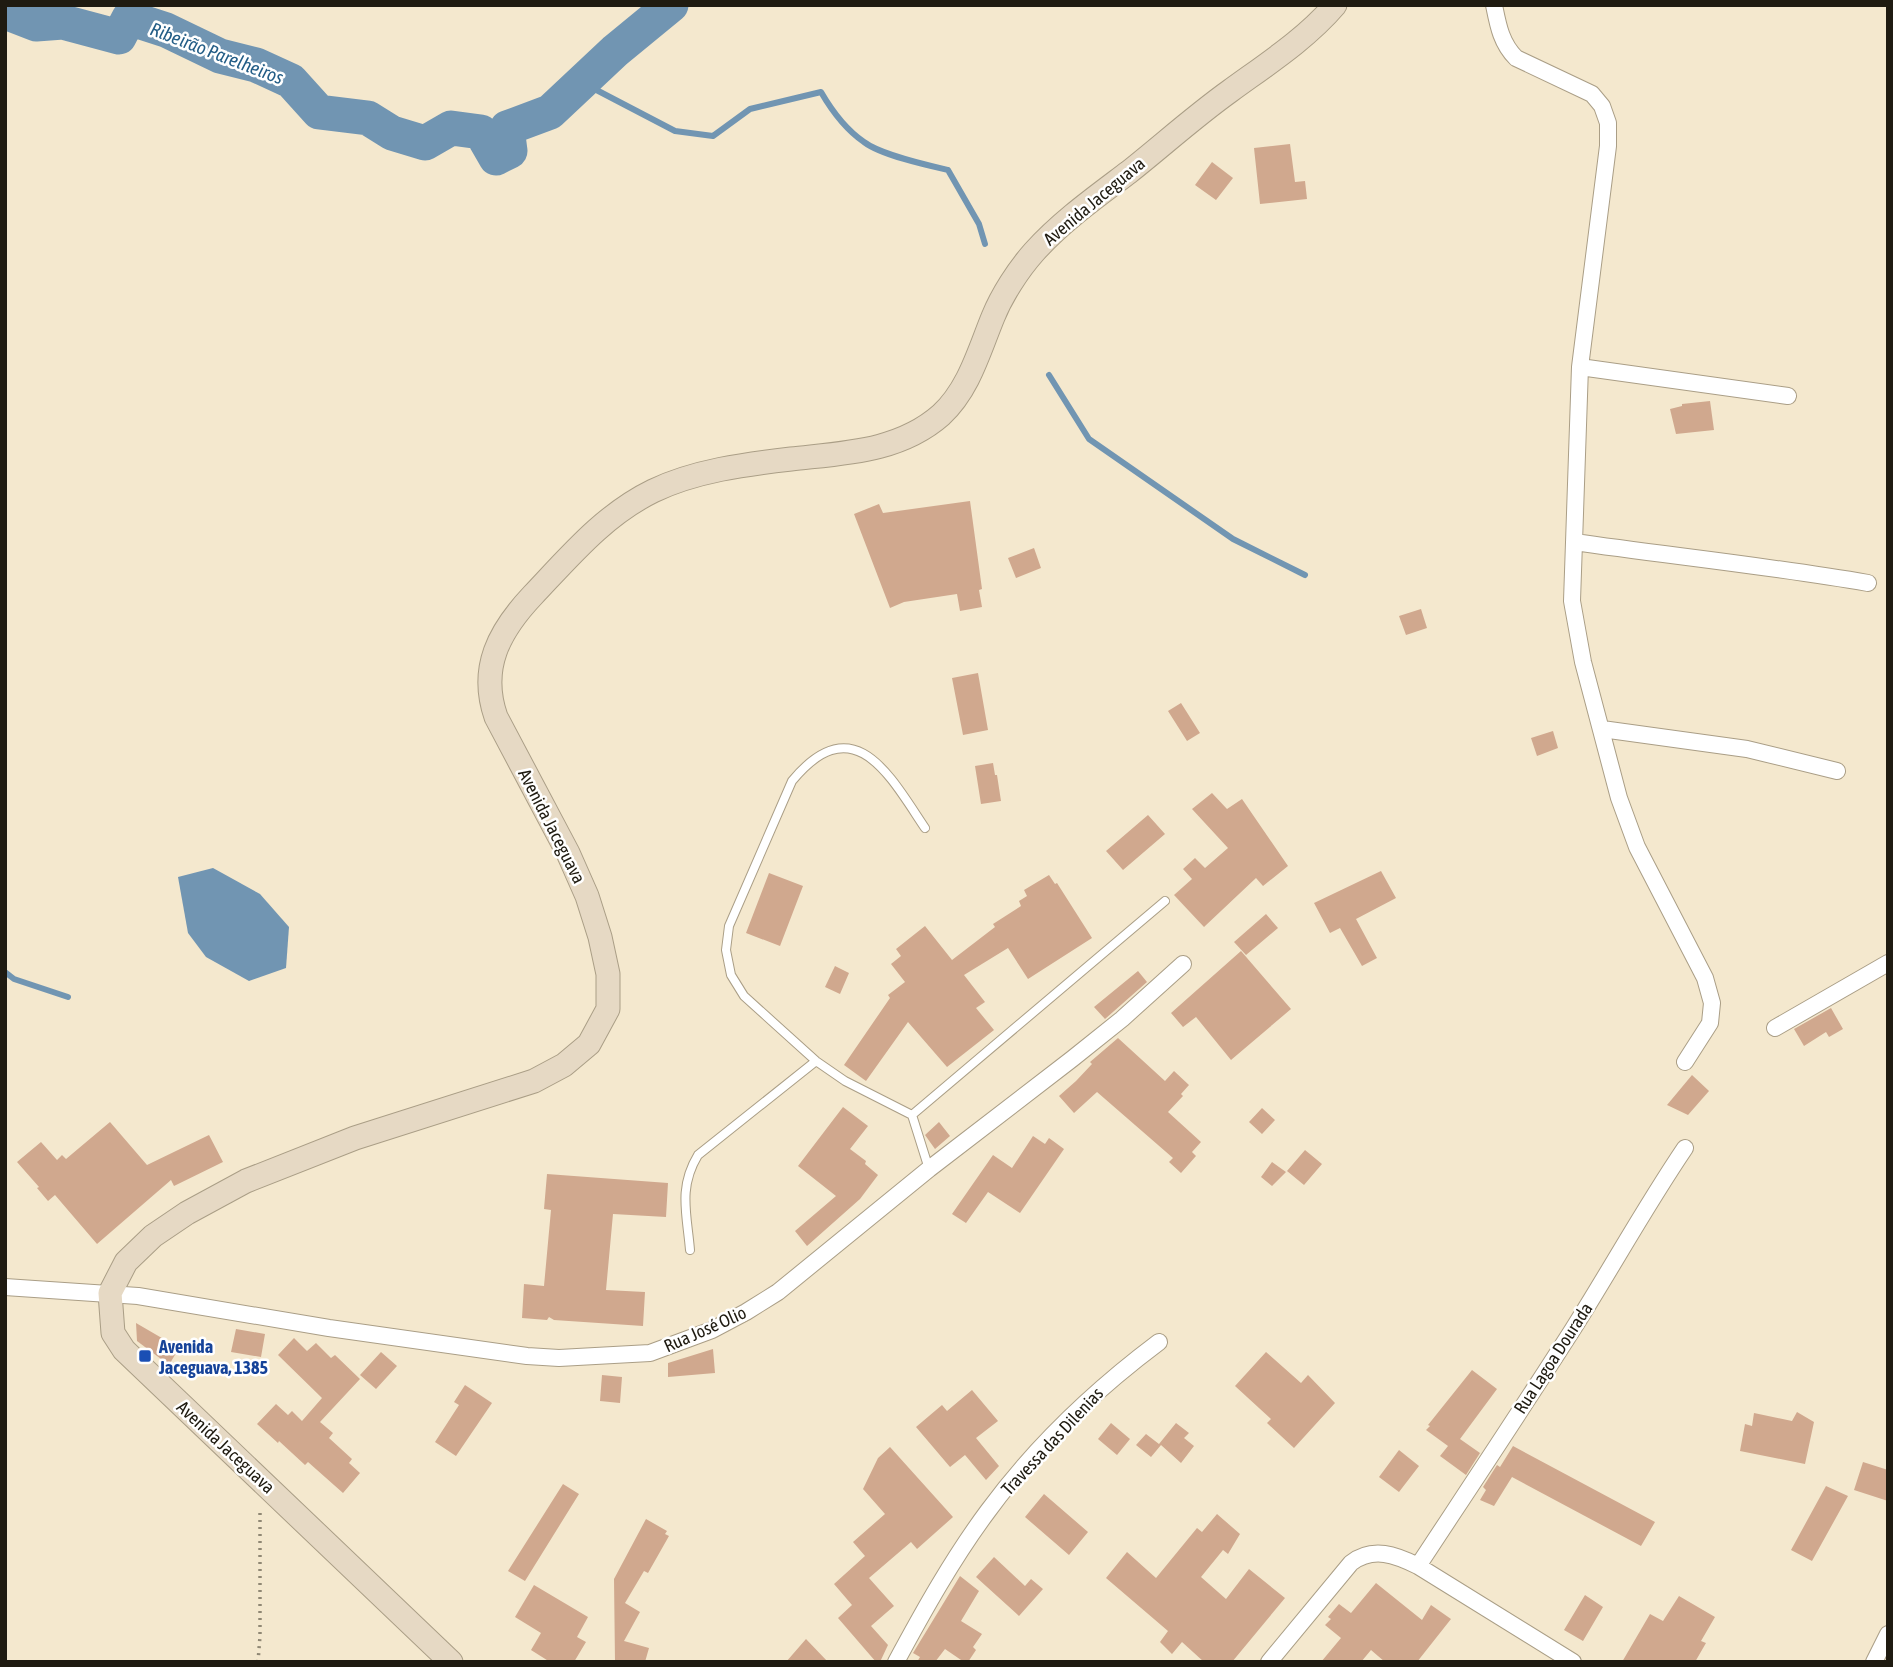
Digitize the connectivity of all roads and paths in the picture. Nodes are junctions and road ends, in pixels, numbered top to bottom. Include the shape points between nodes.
1 (1335, 5) edge
2 (1494, 5) edge
3 (1580, 367) junction
4 (1788, 396) dead end
5 (1574, 542) junction
6 (1868, 583) dead end
7 (1602, 729) junction
8 (1837, 771) dead end
9 (925, 828) dead end
10 (1165, 901) dead end
11 (1888, 963) edge
12 (1183, 964) dead end
13 (1775, 1028) dead end
14 (816, 1061) junction
15 (1685, 1062) dead end
16 (912, 1115) junction
17 (1685, 1148) dead end
18 (929, 1169) junction
19 (690, 1250) dead end
20 (5, 1286) edge
21 (110, 1293) junction
22 (1159, 1342) dead end
23 (260, 1479) junction
24 (1418, 1566) junction
25 (1888, 1634) edge
26 (258, 1662) edge
27 (451, 1662) edge
28 (895, 1662) edge
29 (1269, 1662) edge
30 (1573, 1662) edge
31 (1874, 1662) edge

1 - 21 main road, Avenida Jaceguava via 1318,25 1090,201 1032,254 994,314 975,365 942,414 901,439 865,451 720,470 655,490 593,532 513,620 492,660 489,697 587,896 600,937 608,974 608,1009 589,1044 534,1081 355,1138 246,1181 153,1236 126,1262
2 - 3 street via 1507,49 1544,73 1592,94 1608,123
3 - 4 street
3 - 5 street
5 - 6 street via 1780,567
5 - 7 street via 1572,601
7 - 8 street via 1747,749
7 - 15 street via 1637,847 1705,978 1712,1003 1710,1023
9 - 14 lane via 880,764 863,753 843,748 823,754 792,781 729,926 726,950 731,975 744,996
10 - 16 lane
11 - 13 street
12 - 18 street, Rua José Olio via 1122,1019
14 - 16 lane
14 - 19 lane via 698,1155 685,1187
16 - 18 lane
17 - 24 street, Rua Lagoa Dourada
18 - 21 street, Rua José Olio via 767,1299 712,1330 650,1353 527,1356
20 - 21 street, Rua José Olio
21 - 23 main road, Avenida Jaceguava via 113,1333 124,1350
22 - 28 street, Travessa das Dilenias via 1109,1381 1029,1460 969,1538
23 - 26 path
23 - 27 main road, Avenida Jaceguava
24 - 29 street via 1395,1555 1360,1556
24 - 30 street
25 - 31 street

